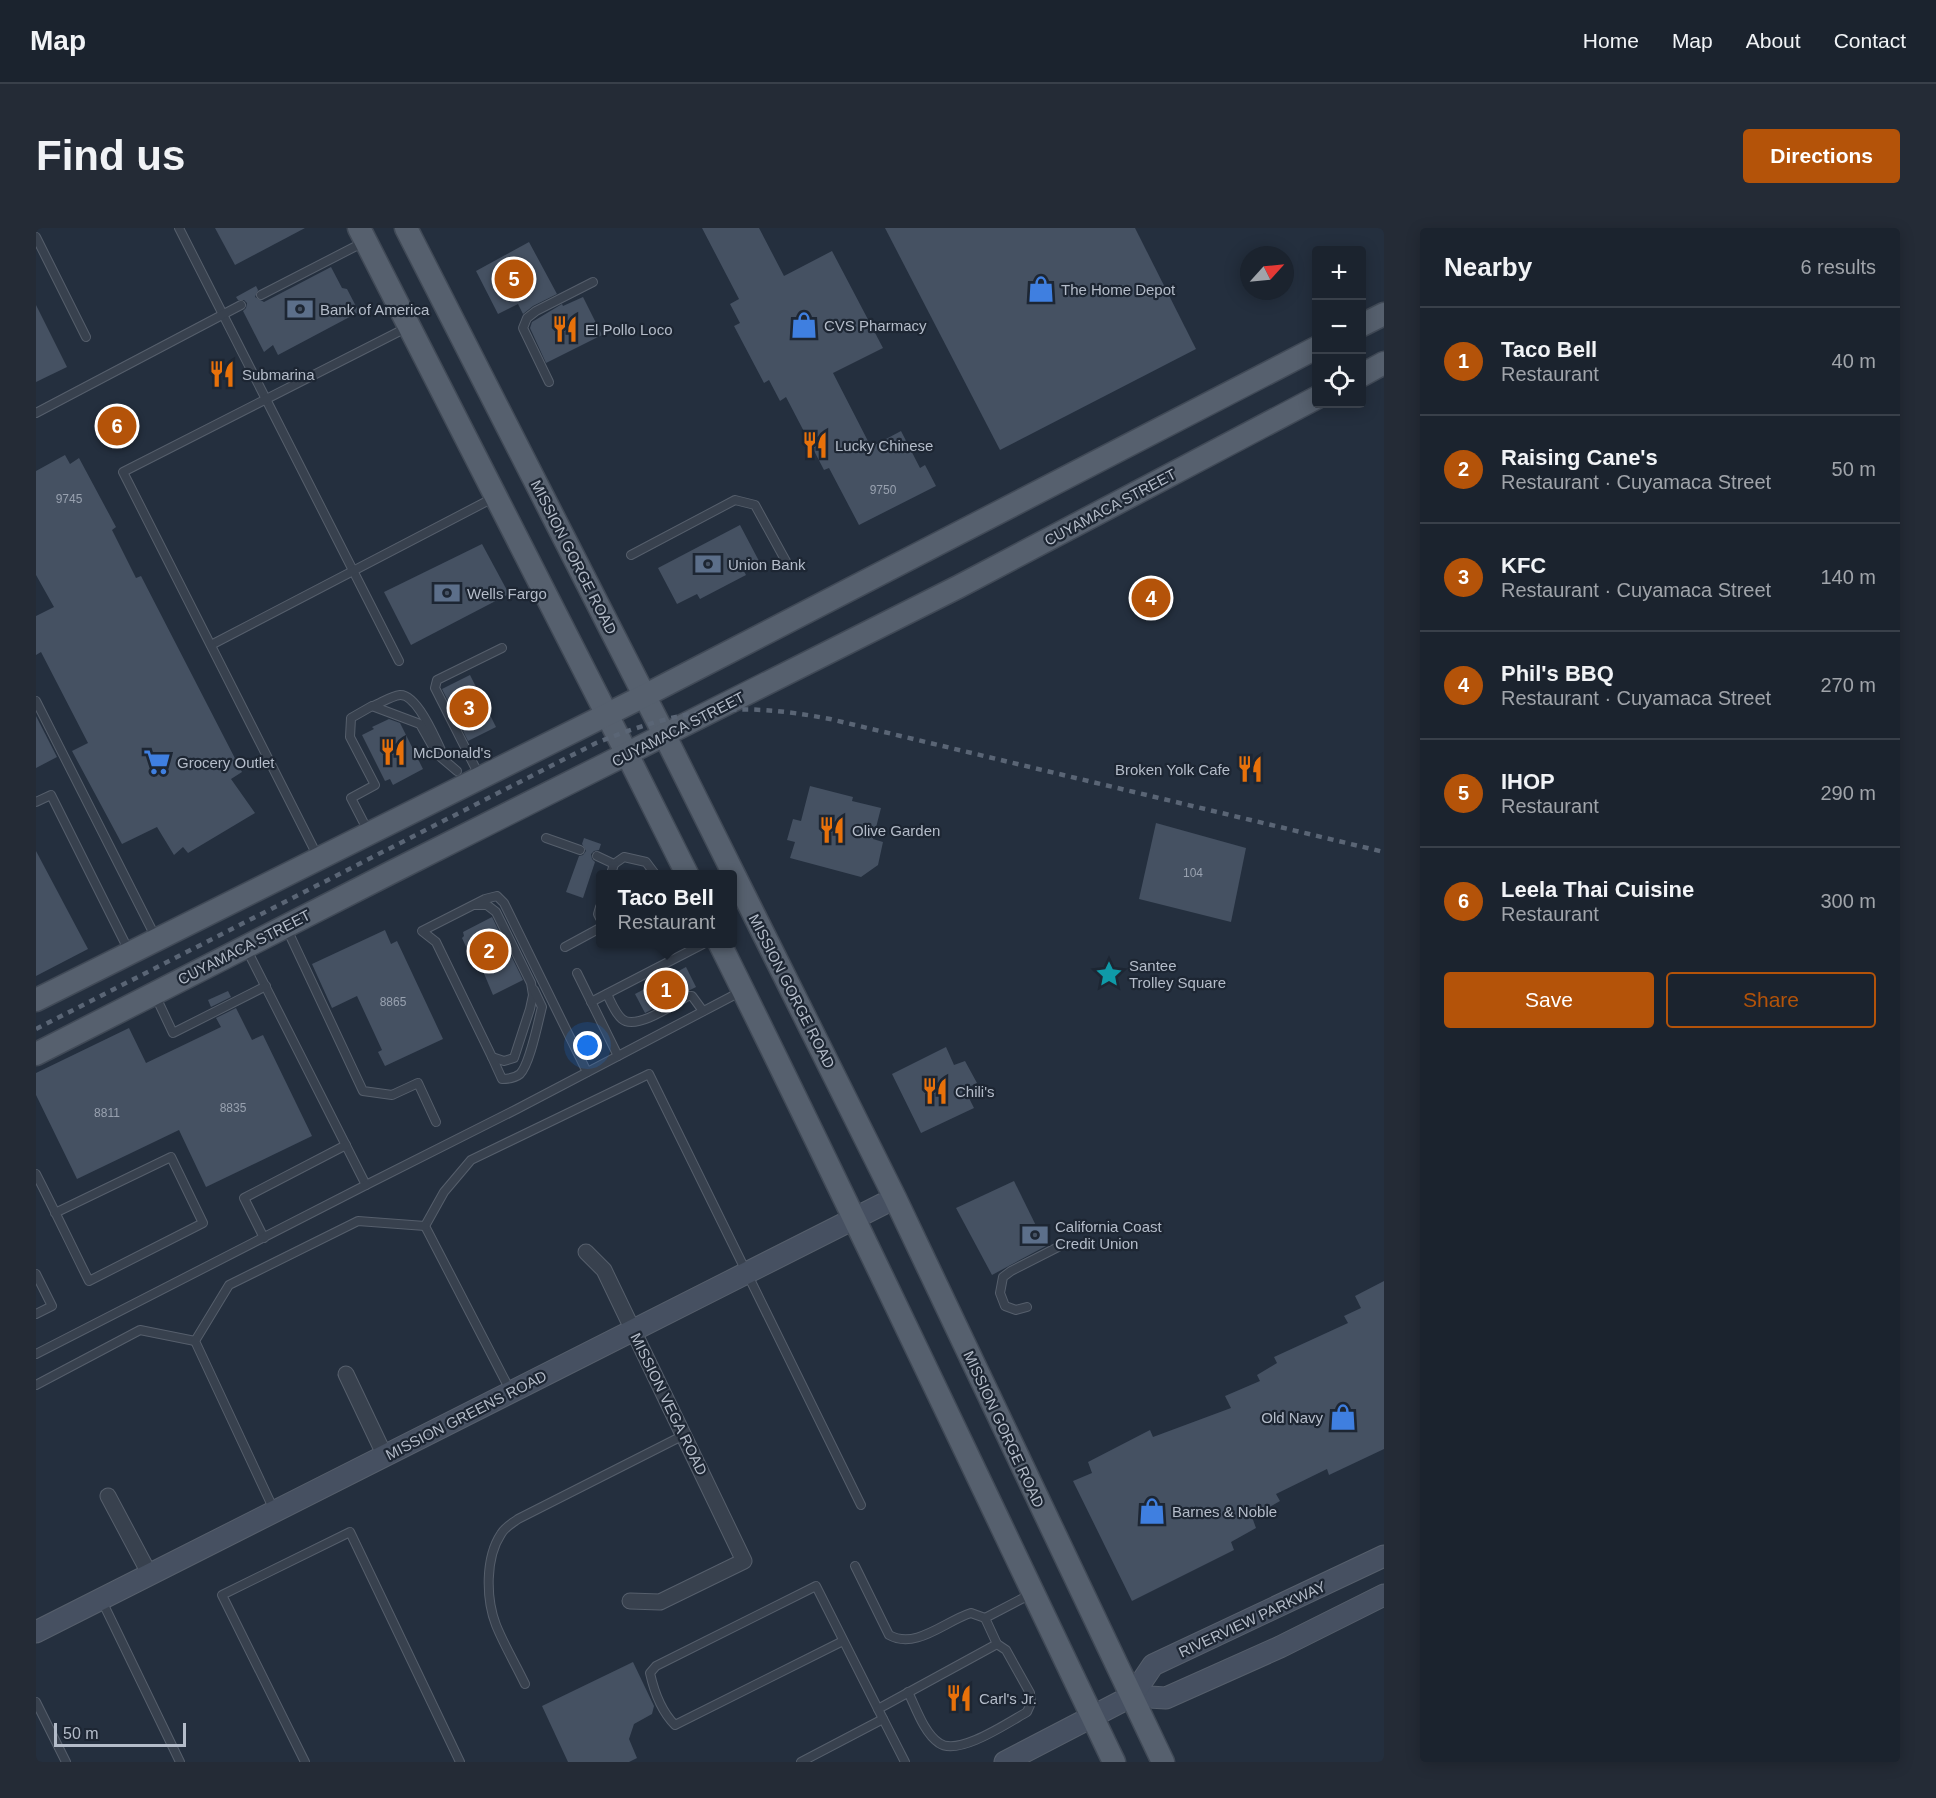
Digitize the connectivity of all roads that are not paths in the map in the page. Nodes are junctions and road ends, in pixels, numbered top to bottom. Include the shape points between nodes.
1 (178, 228) edge
2 (405, 229) edge
3 (362, 235) edge
4 (36, 237) edge
5 (593, 282) dead end
6 (261, 295) dead end
7 (241, 306) dead end
8 (1384, 314) edge
9 (222, 315) junction
10 (1366, 323) edge
11 (410, 327) junction
12 (86, 337) dead end
13 (1312, 351) edge
14 (1384, 363) edge
15 (1366, 373) edge
16 (549, 382) dead end
17 (266, 399) junction
18 (1312, 401) edge
19 (36, 413) edge
20 (496, 497) junction
21 (631, 555) dead end
22 (788, 565) dead end
23 (353, 571) junction
24 (211, 645) junction
25 (502, 648) dead end
26 (399, 661) dead end
27 (644, 696) junction
28 (36, 701) edge
29 (373, 706) junction
30 (607, 714) junction
31 (665, 736) junction
32 (627, 754) junction
33 (446, 760) junction
34 (458, 771) dead end
35 (480, 778) junction
36 (36, 802) edge
37 (369, 833) junction
38 (546, 838) dead end
39 (580, 850) dead end
40 (597, 856) dead end
41 (319, 858) junction
42 (615, 864) junction
43 (613, 870) edge
44 (652, 870) edge
45 (685, 870) edge
46 (732, 870) edge
47 (737, 881) edge
48 (474, 905) junction
49 (286, 926) junction
50 (596, 930) edge
51 (157, 939) junction
52 (246, 946) junction
53 (565, 947) dead end
54 (695, 948) edge
55 (722, 948) edge
56 (130, 953) junction
57 (577, 973) dead end
58 (531, 983) junction
59 (266, 986) junction
60 (744, 990) junction
61 (154, 993) junction
62 (608, 994) junction
63 (36, 999) edge
64 (591, 1002) junction
65 (703, 1011) junction
66 (36, 1054) edge
67 (618, 1056) junction
68 (492, 1057) junction
69 (587, 1072) junction
70 (436, 1122) dead end
71 (346, 1145) junction
72 (36, 1174) edge
73 (366, 1185) junction
74 (895, 1198) junction
75 (55, 1213) junction
76 (856, 1218) junction
77 (425, 1226) junction
78 (264, 1238) junction
79 (1064, 1244) dead end
80 (586, 1252) dead end
81 (748, 1273) junction
82 (36, 1274) edge
83 (1027, 1307) dead end
84 (36, 1314) edge
85 (634, 1330) junction
86 (195, 1341) junction
87 (36, 1354) edge
88 (346, 1374) dead end
89 (36, 1385) edge
90 (511, 1392) junction
91 (684, 1435) junction
92 (385, 1456) junction
93 (108, 1496) dead end
94 (861, 1506) dead end
95 (275, 1511) junction
96 (1384, 1556) edge
97 (855, 1566) dead end
98 (150, 1575) junction
99 (1033, 1593) junction
100 (1384, 1594) edge
101 (101, 1600) junction
102 (630, 1601) dead end
103 (985, 1618) junction
104 (37, 1630) edge
105 (843, 1641) junction
106 (997, 1644) junction
107 (525, 1684) dead end
108 (908, 1692) junction
109 (1132, 1696) junction
110 (36, 1702) edge
111 (878, 1708) junction
112 (1092, 1717) junction
113 (883, 1719) junction
114 (66, 1762) edge
115 (180, 1762) edge
116 (305, 1762) edge
117 (460, 1762) edge
118 (801, 1762) edge
119 (905, 1762) edge
120 (1005, 1762) edge
121 (1114, 1762) edge
122 (1163, 1762) edge

1 - 9 lane
2 - 27 main road, MISSION GORGE ROAD
3 - 6 lane
3 - 11 main road
4 - 12 lane
5 - 16 lane via 527,318 523,328
7 - 9 lane
8 - 10 main road
9 - 17 lane
9 - 19 lane
11 - 17 lane
11 - 20 main road
13 - 27 main road
14 - 15 main road
17 - 23 lane
17 - 24 lane via 123,472
18 - 31 main road, CUYAMACA STREET
20 - 23 lane
20 - 30 main road
21 - 22 lane via 735,500 755,505
23 - 24 lane
23 - 26 lane
24 - 41 lane
25 - 35 lane via 437,680 435,688
27 - 30 main road
27 - 31 main road, MISSION GORGE ROAD
28 - 51 lane
29 - 33 lane via 420,724 437,754
29 - 33 lane via 400,695 410,698
29 - 37 lane via 351,718 350,737 375,785 351,798
30 - 32 main road
30 - 35 main road
31 - 32 main road, CUYAMACA STREET
31 - 46 main road, MISSION GORGE ROAD
32 - 45 main road
32 - 49 main road, CUYAMACA STREET
33 - 34 lane
35 - 37 main road
36 - 56 lane via 51,795
37 - 41 main road
38 - 39 lane
40 - 42 lane
41 - 51 main road
42 - 43 lane
42 - 44 lane via 624,857 646,862
47 - 74 main road, MISSION GORGE ROAD
48 - 58 lane via 487,905 496,912
48 - 68 lane via 422,931 436,942
48 - 69 lane via 497,896 504,903
49 - 52 main road, CUYAMACA STREET
49 - 70 lane via 363,1091 392,1095 418,1083
50 - 53 lane
51 - 56 main road
52 - 59 lane
52 - 61 main road, CUYAMACA STREET
54 - 62 lane
55 - 60 main road
56 - 63 main road
57 - 64 lane
58 - 68 lane via 530,1009 514,1058 504,1061
58 - 68 lane via 542,1007 520,1074 502,1079
59 - 61 lane via 174,1033
59 - 71 lane
60 - 65 lane
60 - 76 main road
61 - 66 main road, CUYAMACA STREET
62 - 64 lane
62 - 65 lane via 627,1022 641,1022 688,996 696,999
64 - 67 lane
65 - 67 lane
67 - 69 lane
69 - 73 lane
71 - 73 lane
71 - 78 lane via 244,1198
72 - 75 lane
73 - 78 lane
74 - 76 street, MISSION GREENS ROAD
74 - 109 main road, MISSION GORGE ROAD
75 - 75 lane via 89,1281 203,1223 171,1157
76 - 81 street, MISSION GREENS ROAD
76 - 99 main road
77 - 81 lane via 444,1192 471,1160 650,1074
77 - 86 lane via 358,1221 229,1285
77 - 90 lane
78 - 87 lane
79 - 83 lane via 1003,1277 1000,1293 1005,1306 1016,1310
80 - 85 street, MISSION VEGA ROAD via 604,1270
81 - 85 street, MISSION GREENS ROAD
81 - 94 lane
82 - 84 lane via 52,1306
85 - 90 street, MISSION GREENS ROAD
85 - 91 street, MISSION VEGA ROAD
86 - 89 lane via 140,1330
86 - 95 lane
88 - 92 street
90 - 92 street, MISSION GREENS ROAD
91 - 102 street, MISSION VEGA ROAD via 744,1561 660,1602
91 - 107 lane via 518,1519 499,1536 489,1579 492,1612
92 - 95 street, MISSION GREENS ROAD
93 - 98 street
95 - 98 street, MISSION GREENS ROAD
96 - 109 street, RIVERVIEW PARKWAY via 1153,1665
97 - 103 lane via 890,1635 898,1640 919,1637 971,1613
98 - 101 street, MISSION GREENS ROAD
99 - 103 lane
99 - 112 main road
100 - 109 street via 1280,1647 1166,1698
101 - 104 street, MISSION GREENS ROAD
101 - 115 lane
103 - 106 lane
105 - 105 lane via 816,1586 656,1666 650,1673 653,1687 675,1725
105 - 111 lane
106 - 108 lane
106 - 108 lane via 1006,1650 1030,1693 1028,1712 967,1744 948,1747 930,1735
108 - 111 lane
109 - 112 street, RIVERVIEW PARKWAY
109 - 122 main road, MISSION GORGE ROAD
110 - 114 lane
111 - 113 lane
112 - 120 street, RIVERVIEW PARKWAY
112 - 121 main road
113 - 118 lane
113 - 119 lane
116 - 117 lane via 222,1595 350,1533

